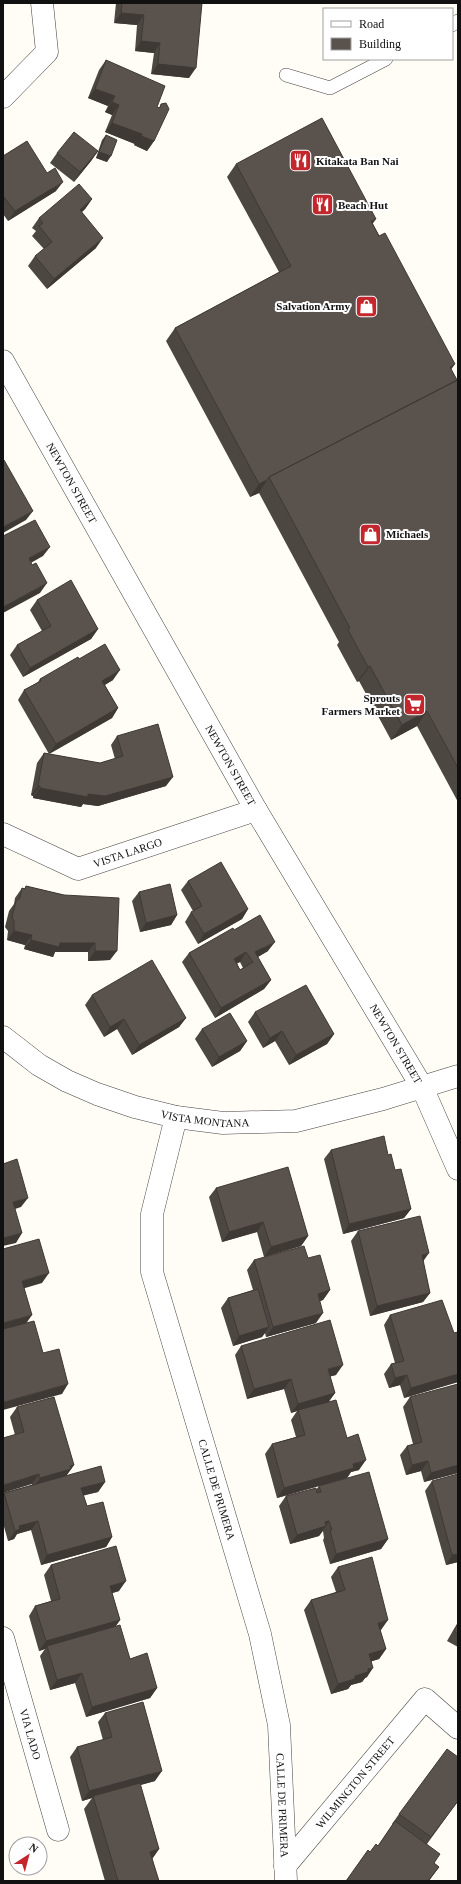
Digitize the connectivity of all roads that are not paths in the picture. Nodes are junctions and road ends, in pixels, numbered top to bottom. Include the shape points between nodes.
1 (42, 3) edge
2 (384, 60) edge
3 (286, 75) dead end
4 (3, 97) edge
5 (3, 361) edge
6 (256, 810) junction
7 (3, 834) edge
8 (3, 1037) edge
9 (458, 1076) edge
10 (422, 1087) junction
11 (176, 1117) junction
12 (458, 1169) edge
13 (3, 1638) edge
14 (458, 1728) edge
15 (58, 1830) dead end
16 (285, 1874) edge

1 - 4 street via 47,52
2 - 3 lane via 330,88
5 - 6 street, NEWTON STREET
6 - 7 street, VISTA LARGO via 78,869
6 - 10 street, NEWTON STREET
8 - 11 street, VISTA MONTANA via 39,1065 97,1094
9 - 10 street, VISTA MONTANA
10 - 11 street, VISTA MONTANA via 296,1121 223,1123
10 - 12 street, NEWTON STREET
11 - 16 street, CALLE DE PRIMERA via 152,1214 152,1272 260,1634 279,1725
13 - 15 street, VIA LADO
14 - 16 street, WILMINGTON STREET via 425,1699

